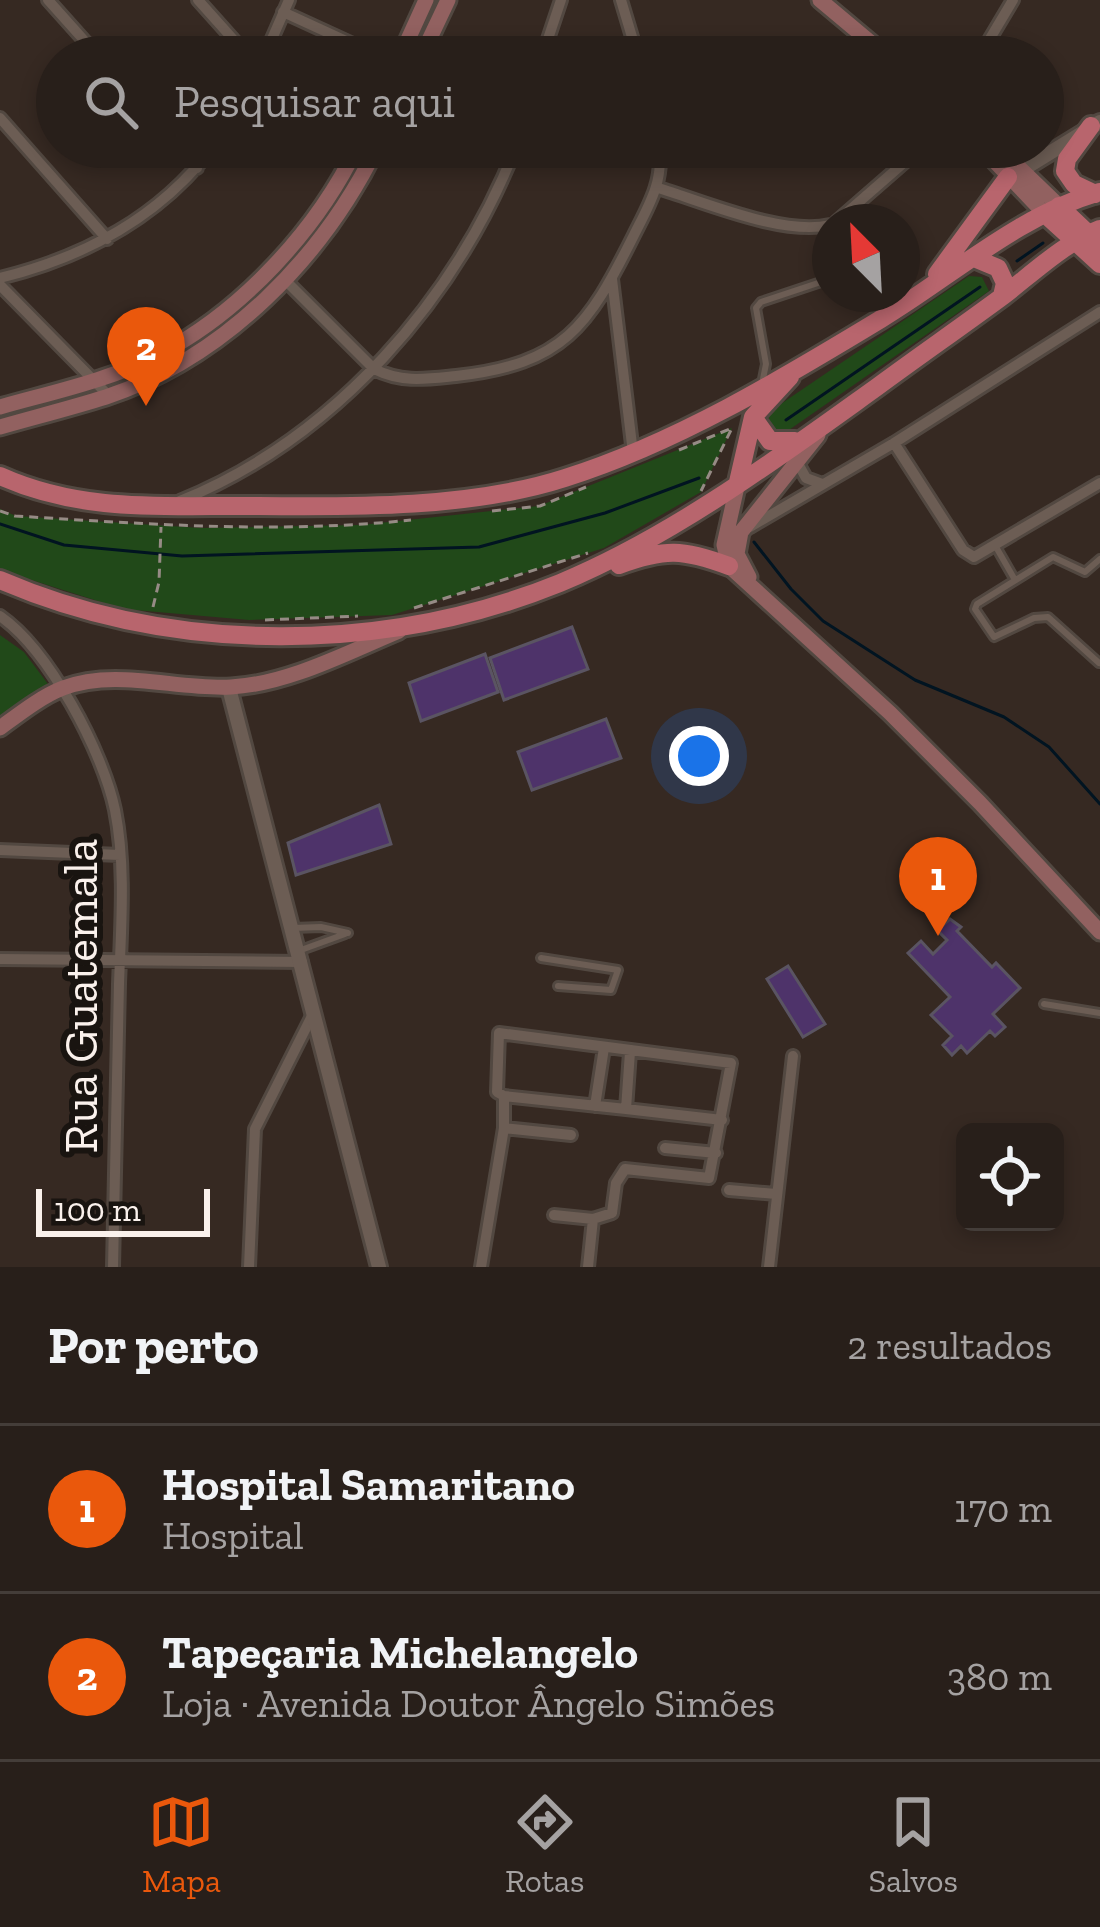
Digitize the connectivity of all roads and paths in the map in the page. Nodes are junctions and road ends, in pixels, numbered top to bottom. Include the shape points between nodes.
1 (49, 0) edge
2 (198, 0) edge
3 (426, 0) edge
4 (448, 0) edge
5 (621, 0) edge
6 (820, 0) edge
7 (1013, 0) edge
8 (562, 1) edge
9 (286, 6) edge
10 (81, 36) edge
11 (230, 36) edge
12 (273, 36) edge
13 (342, 36) edge
14 (410, 36) edge
15 (431, 36) edge
16 (550, 36) edge
17 (632, 36) edge
18 (863, 36) edge
19 (992, 36) edge
20 (0, 118) edge
21 (1096, 124) edge
22 (1064, 143) edge
23 (36, 159) edge
24 (44, 168) edge
25 (196, 168) edge
26 (345, 168) edge
27 (364, 168) edge
28 (507, 168) edge
29 (658, 168) edge
30 (897, 168) edge
31 (1008, 168) edge
32 (1012, 168) edge
33 (1023, 168) edge
34 (1015, 173) junction
35 (658, 188) junction
36 (1097, 193) edge
37 (855, 204) edge
38 (1052, 210) junction
39 (812, 228) edge
40 (1091, 238) edge
41 (107, 239) junction
42 (974, 258) junction
43 (1100, 264) edge
44 (612, 279) junction
45 (285, 280) junction
46 (0, 281) edge
47 (812, 285) edge
48 (920, 292) edge
49 (920, 295) edge
50 (1002, 296) junction
51 (892, 312) edge
52 (1100, 312) edge
53 (801, 366) junction
54 (374, 369) junction
55 (95, 380) junction
56 (761, 386) junction
57 (109, 396) junction
58 (0, 407) edge
59 (753, 417) junction
60 (0, 427) edge
61 (894, 443) junction
62 (798, 450) junction
63 (633, 452) junction
64 (668, 454) dead end
65 (0, 476) edge
66 (604, 480) dead end
67 (738, 482) junction
68 (1100, 483) edge
69 (825, 484) junction
70 (707, 495) junction
71 (0, 511) edge
72 (473, 513) dead end
73 (164, 516) junction
74 (428, 518) dead end
75 (741, 532) junction
76 (996, 547) junction
77 (604, 548) dead end
78 (1100, 559) edge
79 (728, 566) junction
80 (0, 580) edge
81 (563, 581) junction
82 (1015, 581) junction
83 (762, 594) junction
84 (436, 610) dead end
85 (152, 612) dead end
86 (0, 616) edge
87 (368, 616) dead end
88 (413, 616) junction
89 (249, 620) dead end
90 (359, 622) dead end
91 (262, 626) dead end
92 (1099, 663) edge
93 (230, 688) junction
94 (60, 689) junction
95 (0, 728) edge
96 (0, 850) edge
97 (120, 855) junction
98 (292, 928) junction
99 (1100, 932) edge
100 (300, 957) junction
101 (0, 958) edge
102 (541, 958) dead end
103 (120, 962) junction
104 (558, 986) dead end
105 (1044, 1004) dead end
106 (314, 1012) junction
107 (1100, 1013) edge
108 (604, 1048) junction
109 (630, 1052) junction
110 (793, 1056) dead end
111 (504, 1096) junction
112 (595, 1106) junction
113 (626, 1108) junction
114 (722, 1120) junction
115 (504, 1128) junction
116 (572, 1135) dead end
117 (665, 1148) dead end
118 (716, 1154) junction
119 (729, 1190) dead end
120 (776, 1195) junction
121 (554, 1215) dead end
122 (593, 1219) junction
123 (113, 1267) edge
124 (248, 1267) edge
125 (380, 1267) edge
126 (481, 1267) edge
127 (588, 1267) edge
128 (769, 1267) edge

1 - 10 street
2 - 11 street
3 - 14 main road
4 - 15 main road
5 - 17 street
6 - 18 main road
7 - 19 street
8 - 16 street
9 - 12 street
9 - 13 street
20 - 23 street
21 - 22 street
21 - 36 main road via 1065,166 1074,184
24 - 41 street
25 - 41 street
26 - 55 main road via 273,267 188,337
27 - 45 main road via 320,241
28 - 54 street via 479,229
29 - 35 street
30 - 37 street
31 - 34 main road
32 - 34 main road
33 - 34 street
34 - 38 main road
34 - 48 main road
35 - 39 street
35 - 44 street
36 - 38 main road
38 - 40 main road
38 - 42 main road
40 - 43 main road
40 - 50 main road
41 - 46 street
42 - 49 main road
42 - 50 main road via 998,268
44 - 54 street via 580,326 538,357 414,381
44 - 63 street
45 - 54 street
45 - 57 main road via 202,348
46 - 55 street
47 - 56 lane via 756,308 766,364
50 - 62 main road
51 - 53 main road
52 - 61 street
53 - 56 main road
53 - 59 main road
54 - 73 street via 265,456
55 - 57 street
55 - 58 main road
56 - 63 main road
57 - 60 main road
59 - 62 main road via 770,441
59 - 67 main road
61 - 69 street
61 - 76 street via 962,550 982,556
62 - 67 main road
62 - 69 street via 806,478
62 - 75 main road
63 - 73 main road via 564,479 464,499
64 - 70 path via 732,428
65 - 73 main road via 61,498
66 - 72 path via 540,506
67 - 70 main road
67 - 79 main road via 724,545
68 - 76 street
69 - 75 street
70 - 81 main road via 625,552
71 - 73 path
73 - 74 path via 362,525
73 - 85 path
75 - 83 main road via 739,561
76 - 82 lane
77 - 88 path
78 - 82 lane via 1085,572 1053,557
79 - 81 main road via 669,550
79 - 83 main road
80 - 88 main road via 88,610 186,630 324,635
81 - 88 main road via 488,608
82 - 92 lane via 975,607 991,636 1048,617
83 - 99 main road via 980,803
84 - 88 path
86 - 94 street, Rua Guatemala
87 - 89 path
88 - 93 main road via 284,676
90 - 91 path
93 - 94 main road via 108,680
93 - 98 street
94 - 95 main road
94 - 97 street, Rua Guatemala via 107,780
96 - 97 street
97 - 103 street, Rua Guatemala
98 - 100 street
98 - 100 lane via 348,933
100 - 103 street
100 - 106 street
101 - 103 street
102 - 104 lane via 618,970 613,990
103 - 123 street, Rua Guatemala
105 - 107 lane
106 - 124 street via 255,1129
106 - 125 street
108 - 109 street
108 - 111 street via 499,1034 494,1082
108 - 112 street
109 - 113 street
109 - 114 street via 731,1063
110 - 120 street
111 - 112 street
111 - 115 street
112 - 113 street
113 - 114 street
114 - 118 street
115 - 116 street
115 - 126 street
117 - 118 street
118 - 122 street via 709,1178 626,1169 612,1213
119 - 120 street
120 - 128 street
121 - 122 street
122 - 127 street

